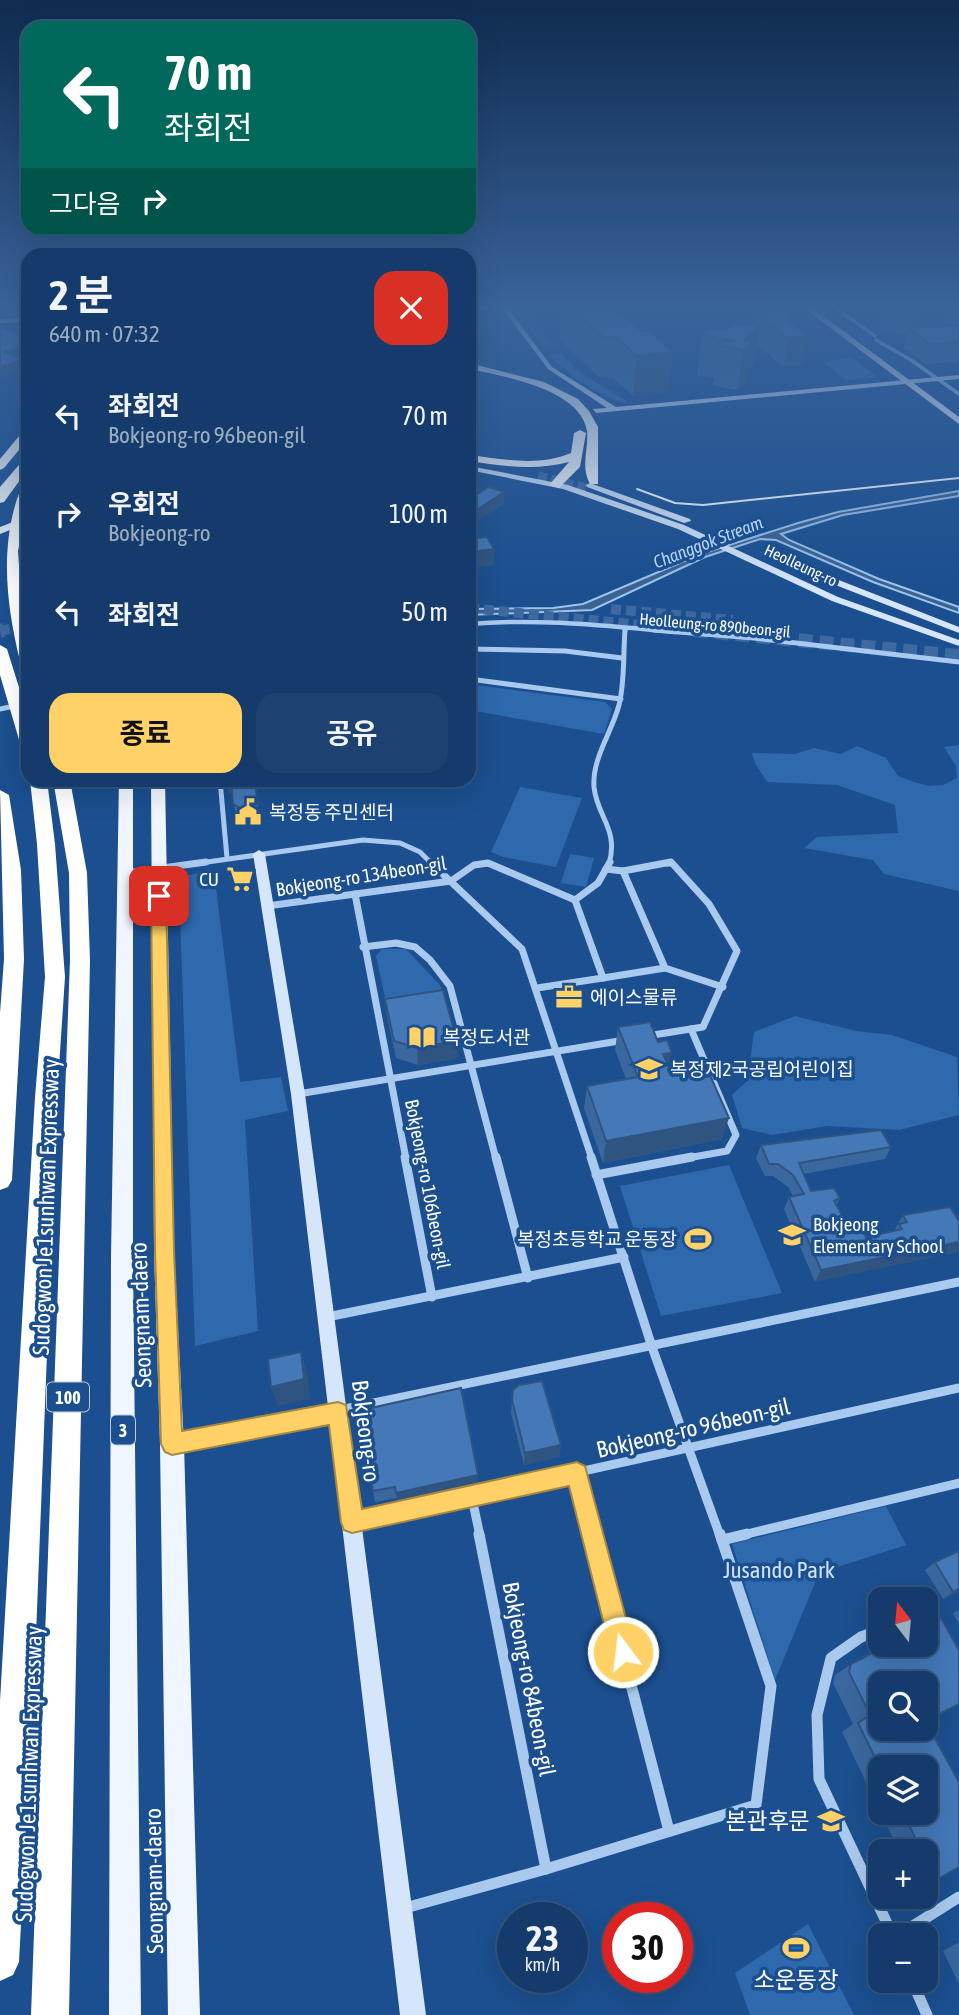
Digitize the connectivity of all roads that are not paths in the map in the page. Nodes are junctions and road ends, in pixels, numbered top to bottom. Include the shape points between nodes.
1 (555, 400) edge
2 (600, 400) edge
3 (711, 400) edge
4 (931, 400) edge
5 (614, 409) junction
6 (596, 411) dead end
7 (959, 421) edge
8 (21, 441) edge
9 (584, 456) junction
10 (476, 463) edge
11 (476, 464) edge
12 (476, 465) edge
13 (0, 466) edge
14 (21, 470) edge
15 (540, 474) tunnel mouth
16 (591, 484) junction
17 (565, 488) junction
18 (0, 499) edge
19 (21, 501) edge
20 (21, 522) edge
21 (681, 527) junction
22 (0, 531) edge
23 (21, 533) edge
24 (0, 541) edge
25 (476, 623) edge
26 (625, 629) junction
27 (959, 631) edge
28 (21, 632) edge
29 (959, 643) edge
30 (0, 649) edge
31 (476, 649) edge
32 (622, 658) junction
33 (959, 662) edge
34 (476, 680) edge
35 (21, 699) edge
36 (621, 699) junction
37 (21, 701) edge
38 (0, 709) edge
39 (39, 787) edge
40 (62, 787) edge
41 (126, 787) edge
42 (158, 787) edge
43 (221, 787) edge
44 (0, 795) edge
45 (259, 854) junction
46 (227, 858) junction
47 (158, 868) junction
48 (606, 869) junction
49 (623, 871) junction
50 (126, 873) junction
51 (451, 881) junction
52 (355, 894) junction
53 (575, 900) junction
54 (266, 906) junction
55 (363, 947) junction
56 (666, 968) junction
57 (604, 978) junction
58 (723, 987) junction
59 (537, 988) junction
60 (691, 1029) junction
61 (556, 1050) junction
62 (471, 1065) junction
63 (389, 1079) junction
64 (298, 1094) junction
65 (596, 1175) junction
66 (0, 1180) edge
67 (624, 1257) junction
68 (528, 1278) junction
69 (959, 1282) edge
70 (432, 1297) junction
71 (327, 1317) junction
72 (652, 1347) junction
73 (959, 1388) edge
74 (338, 1412) junction
75 (172, 1444) junction
76 (689, 1449) junction
77 (577, 1474) junction
78 (959, 1483) edge
79 (472, 1497) junction
80 (352, 1522) junction
81 (722, 1540) junction
82 (868, 1634) edge
83 (669, 1831) junction
84 (545, 1869) junction
85 (959, 1897) edge
86 (401, 1909) junction
87 (889, 1923) edge
88 (916, 1923) edge
89 (0, 1962) edge
90 (917, 1993) edge
91 (50, 2015) edge
92 (125, 2015) edge
93 (184, 2015) edge
94 (413, 2015) edge
95 (927, 2015) edge

1 - 9 highway via 579,424
2 - 5 street
3 - 5 street
4 - 7 main road
5 - 6 street
8 - 13 highway
9 - 10 highway via 537,466
9 - 16 highway
9 - 17 highway
11 - 15 street
12 - 17 street, Heolleung-ro
14 - 18 highway
16 - 17 street
16 - 21 street
16 - 27 street, Heolleung-ro
17 - 21 street, Heolleung-ro
19 - 28 highway via 7,545 8,577
20 - 22 main road
21 - 29 street, Heolleung-ro via 835,599
23 - 24 main road
25 - 26 street, Heolleung-ro 890beon-gil via 566,622
26 - 32 street
26 - 33 street, Heolleung-ro 890beon-gil via 754,638
30 - 35 highway
31 - 32 street
32 - 36 street
34 - 36 street
36 - 48 street via 594,778 594,792 612,836
37 - 38 street
39 - 89 highway, Sudogwon Je1sunhwan Expressway / 100 via 55,976
40 - 91 highway, Sudogwon Je1sunhwan Expressway / 100 via 78,873 80,960
41 - 50 main road, Seongnam-daero / 3
42 - 47 main road, Seongnam-daero
43 - 46 street
44 - 66 highway via 12,870 14,959
45 - 46 street
45 - 51 street via 363,840 400,843 420,852
45 - 54 street, Bokjeong-ro
46 - 47 street
47 - 50 street
47 - 75 main road, Seongnam-daero
48 - 49 street
48 - 53 street via 601,884
49 - 56 street
49 - 58 street via 671,862 709,904 737,951
50 - 92 main road, Seongnam-daero / 3 via 122,1256
51 - 52 street, Bokjeong-ro 134beon-gil
51 - 53 street, Bokjeong-ro 134beon-gil via 488,863
51 - 59 street via 522,949
52 - 54 street, Bokjeong-ro 134beon-gil
52 - 55 street, Bokjeong-ro 106beon-gil
53 - 57 street
54 - 64 street, Bokjeong-ro
55 - 62 street via 401,941 420,949 450,986
55 - 63 street, Bokjeong-ro 106beon-gil
56 - 57 street
56 - 58 street
57 - 59 street
58 - 60 street via 703,1027
59 - 61 street
60 - 61 street
60 - 65 street via 736,1135 727,1151
61 - 62 street
61 - 65 street
62 - 63 street
62 - 68 street
63 - 64 street
63 - 70 street, Bokjeong-ro 106beon-gil
64 - 71 street, Bokjeong-ro
65 - 67 street
67 - 68 street, Bokjeong-ro 106beon-gil
67 - 72 street
68 - 70 street, Bokjeong-ro 106beon-gil
69 - 72 street
70 - 71 street, Bokjeong-ro 106beon-gil
71 - 74 street, Bokjeong-ro
72 - 74 street
72 - 76 street
73 - 76 street, Bokjeong-ro 96beon-gil
74 - 75 street
74 - 80 street, Bokjeong-ro
75 - 93 main road, Seongnam-daero
76 - 77 street, Bokjeong-ro 96beon-gil
76 - 81 street
77 - 79 street, Bokjeong-ro 96beon-gil
77 - 83 street
78 - 81 street
79 - 80 street, Bokjeong-ro 96beon-gil
79 - 84 street, Bokjeong-ro 84beon-gil
80 - 86 street, Bokjeong-ro
81 - 83 street via 771,1686 756,1805
82 - 87 street via 831,1658 817,1715 818,1779
83 - 84 street
84 - 86 street
85 - 88 street
86 - 94 street, Bokjeong-ro
90 - 95 street

